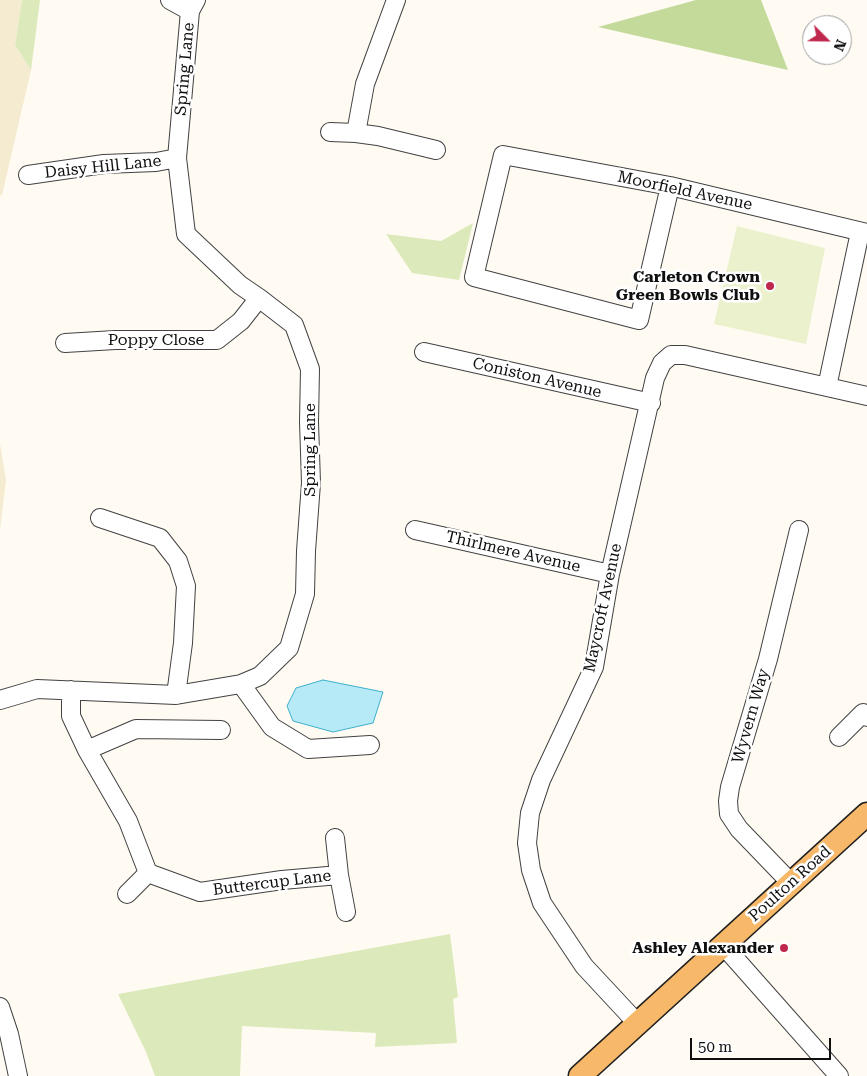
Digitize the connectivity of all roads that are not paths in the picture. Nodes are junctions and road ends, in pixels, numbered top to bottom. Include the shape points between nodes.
1 (170, 0) edge
2 (396, 0) edge
3 (193, 5) edge
4 (330, 132) dead end
5 (356, 133) junction
6 (436, 150) dead end
7 (177, 158) junction
8 (28, 175) dead end
9 (670, 186) junction
10 (864, 233) edge
11 (259, 298) junction
12 (65, 343) dead end
13 (424, 352) dead end
14 (828, 387) junction
15 (867, 396) edge
16 (650, 403) junction
17 (100, 518) dead end
18 (415, 530) dead end
19 (799, 530) dead end
20 (610, 574) junction
21 (241, 684) junction
22 (71, 690) junction
23 (176, 695) junction
24 (0, 700) edge
25 (866, 713) edge
26 (221, 730) dead end
27 (838, 737) dead end
28 (370, 745) dead end
29 (87, 750) junction
30 (867, 814) edge
31 (335, 838) dead end
32 (148, 873) junction
33 (339, 875) junction
34 (790, 882) junction
35 (127, 894) dead end
36 (346, 912) dead end
37 (723, 945) junction
38 (0, 1007) edge
39 (637, 1023) junction
40 (18, 1076) edge
41 (580, 1076) edge
42 (839, 1076) edge

1 - 3 street
2 - 5 street via 365,84
3 - 7 street, Spring Lane
4 - 5 street
5 - 6 street
7 - 8 street, Daisy Hill Lane
7 - 11 street, Spring Lane via 186,234 240,285
9 - 9 street, Moorfield Avenue via 503,155 474,277 639,320
9 - 10 street, Moorfield Avenue
10 - 14 street
11 - 12 street, Poppy Close via 242,321 218,340
11 - 21 street, Spring Lane via 294,325 310,369 311,483 305,594 289,648 260,676
13 - 16 street, Coniston Avenue
14 - 15 street, Maycroft Avenue
14 - 16 street, Maycroft Avenue via 685,355 670,355 655,378
16 - 20 street, Maycroft Avenue
17 - 23 street via 160,538 178,561 186,586
18 - 20 street, Thirlmere Avenue
19 - 34 street, Wyvern Way via 768,659 728,801 729,814 739,829
20 - 39 street, Maycroft Avenue via 594,667 541,780 530,812 527,843 531,870 542,903 584,966
21 - 23 street, Spring Lane
21 - 28 street via 272,727 308,749
22 - 23 street, Spring Lane
22 - 24 street, Spring Lane via 37,689
22 - 29 street via 71,716
25 - 27 street
26 - 29 street via 136,729
29 - 32 street via 128,822
30 - 34 main road, Poulton Road
31 - 33 street, Buttercup Lane
32 - 33 street, Buttercup Lane via 200,892
32 - 35 street
33 - 36 street, Buttercup Lane
34 - 37 main road, Poulton Road
37 - 39 main road, Poulton Road
37 - 42 street
38 - 40 street
39 - 41 main road, Poulton Road

